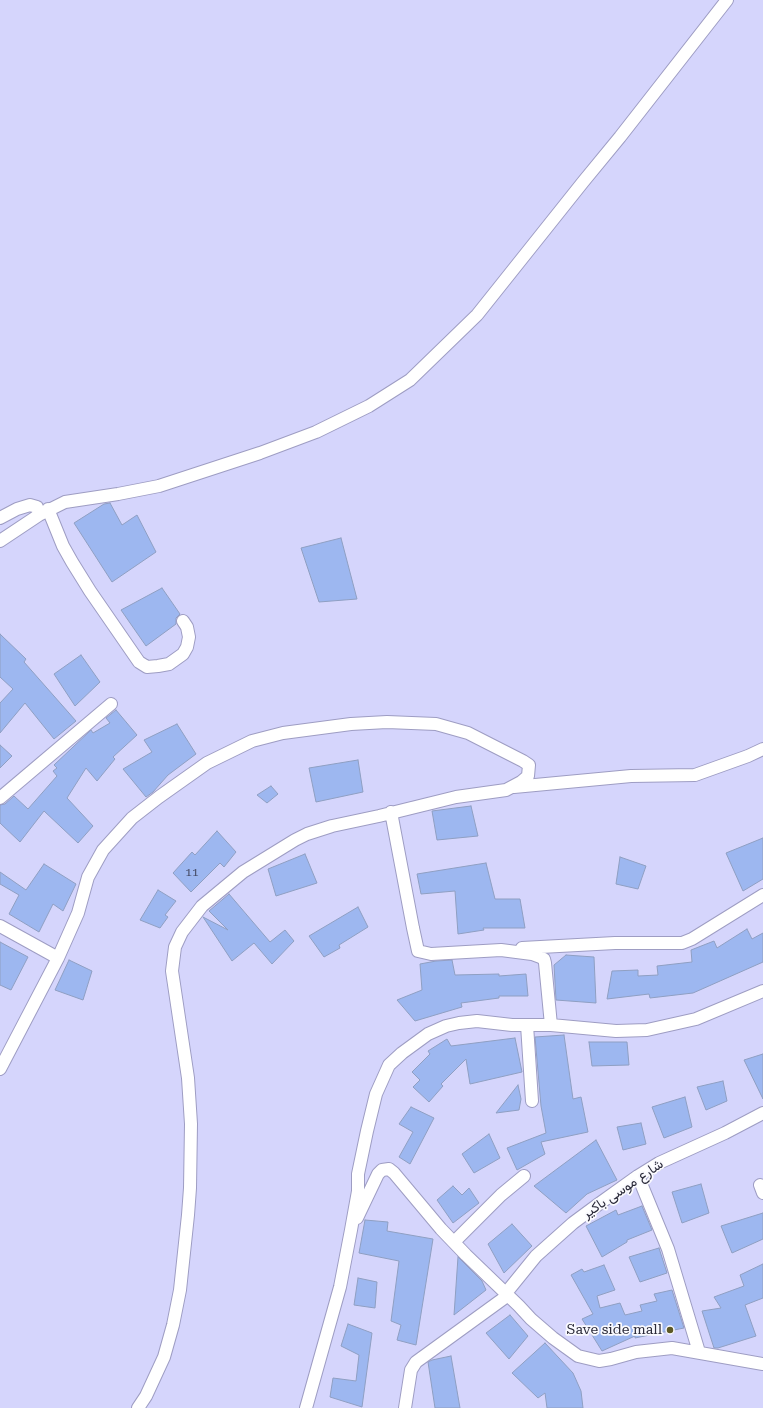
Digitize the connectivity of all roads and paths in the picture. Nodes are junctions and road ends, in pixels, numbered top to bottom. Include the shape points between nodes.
1 (727, 0) edge
2 (43, 512) junction
3 (0, 518) edge
4 (0, 541) edge
5 (182, 621) dead end
6 (111, 704) dead end
7 (763, 749) edge
8 (513, 787) junction
9 (0, 798) edge
10 (392, 812) junction
11 (763, 895) edge
12 (0, 926) edge
13 (502, 950) junction
14 (58, 958) junction
15 (763, 991) edge
16 (526, 1025) junction
17 (551, 1026) junction
18 (0, 1069) edge
19 (532, 1101) dead end
20 (763, 1113) edge
21 (524, 1176) dead end
22 (638, 1176) junction
23 (351, 1230) junction
24 (454, 1242) junction
25 (507, 1296) junction
26 (699, 1352) junction
27 (763, 1364) edge
28 (138, 1408) edge
29 (306, 1408) edge
30 (405, 1408) edge

1 - 2 street via 477,315 410,380 338,422 260,453 159,486 72,500
2 - 3 street via 30,505
2 - 4 street
2 - 5 street via 90,591 139,662 148,667 158,666 169,664 183,654 189,637
6 - 9 street
7 - 8 street via 695,775 631,776
8 - 10 street
8 - 14 street via 528,776 529,765 468,734 436,724 351,724 283,733 252,741 201,767 132,818 116,835 103,850 88,877 78,913
10 - 13 street via 418,951 431,954
10 - 28 street via 332,826 295,840 243,872 202,906 178,939 172,970 188,1078 191,1145 189,1203 175,1320 164,1357
11 - 13 street via 682,943 615,943
12 - 14 street
13 - 17 street via 532,954 544,959
14 - 18 street
15 - 17 street via 696,1019 647,1030
16 - 17 street
16 - 19 street
16 - 23 street via 477,1021 446,1026 428,1034 389,1065 376,1094 362,1152
20 - 22 street, شارع موسى باكير via 659,1163
21 - 24 street
22 - 25 street, شارع موسى باكير via 552,1241 518,1276 506,1293
22 - 26 street via 668,1248
23 - 24 street via 378,1174 382,1170 389,1170
23 - 29 street via 340,1287
24 - 25 street
25 - 26 street via 553,1338 578,1356 588,1359 599,1361 636,1352 672,1348
25 - 30 street via 416,1362 411,1370
26 - 27 street

